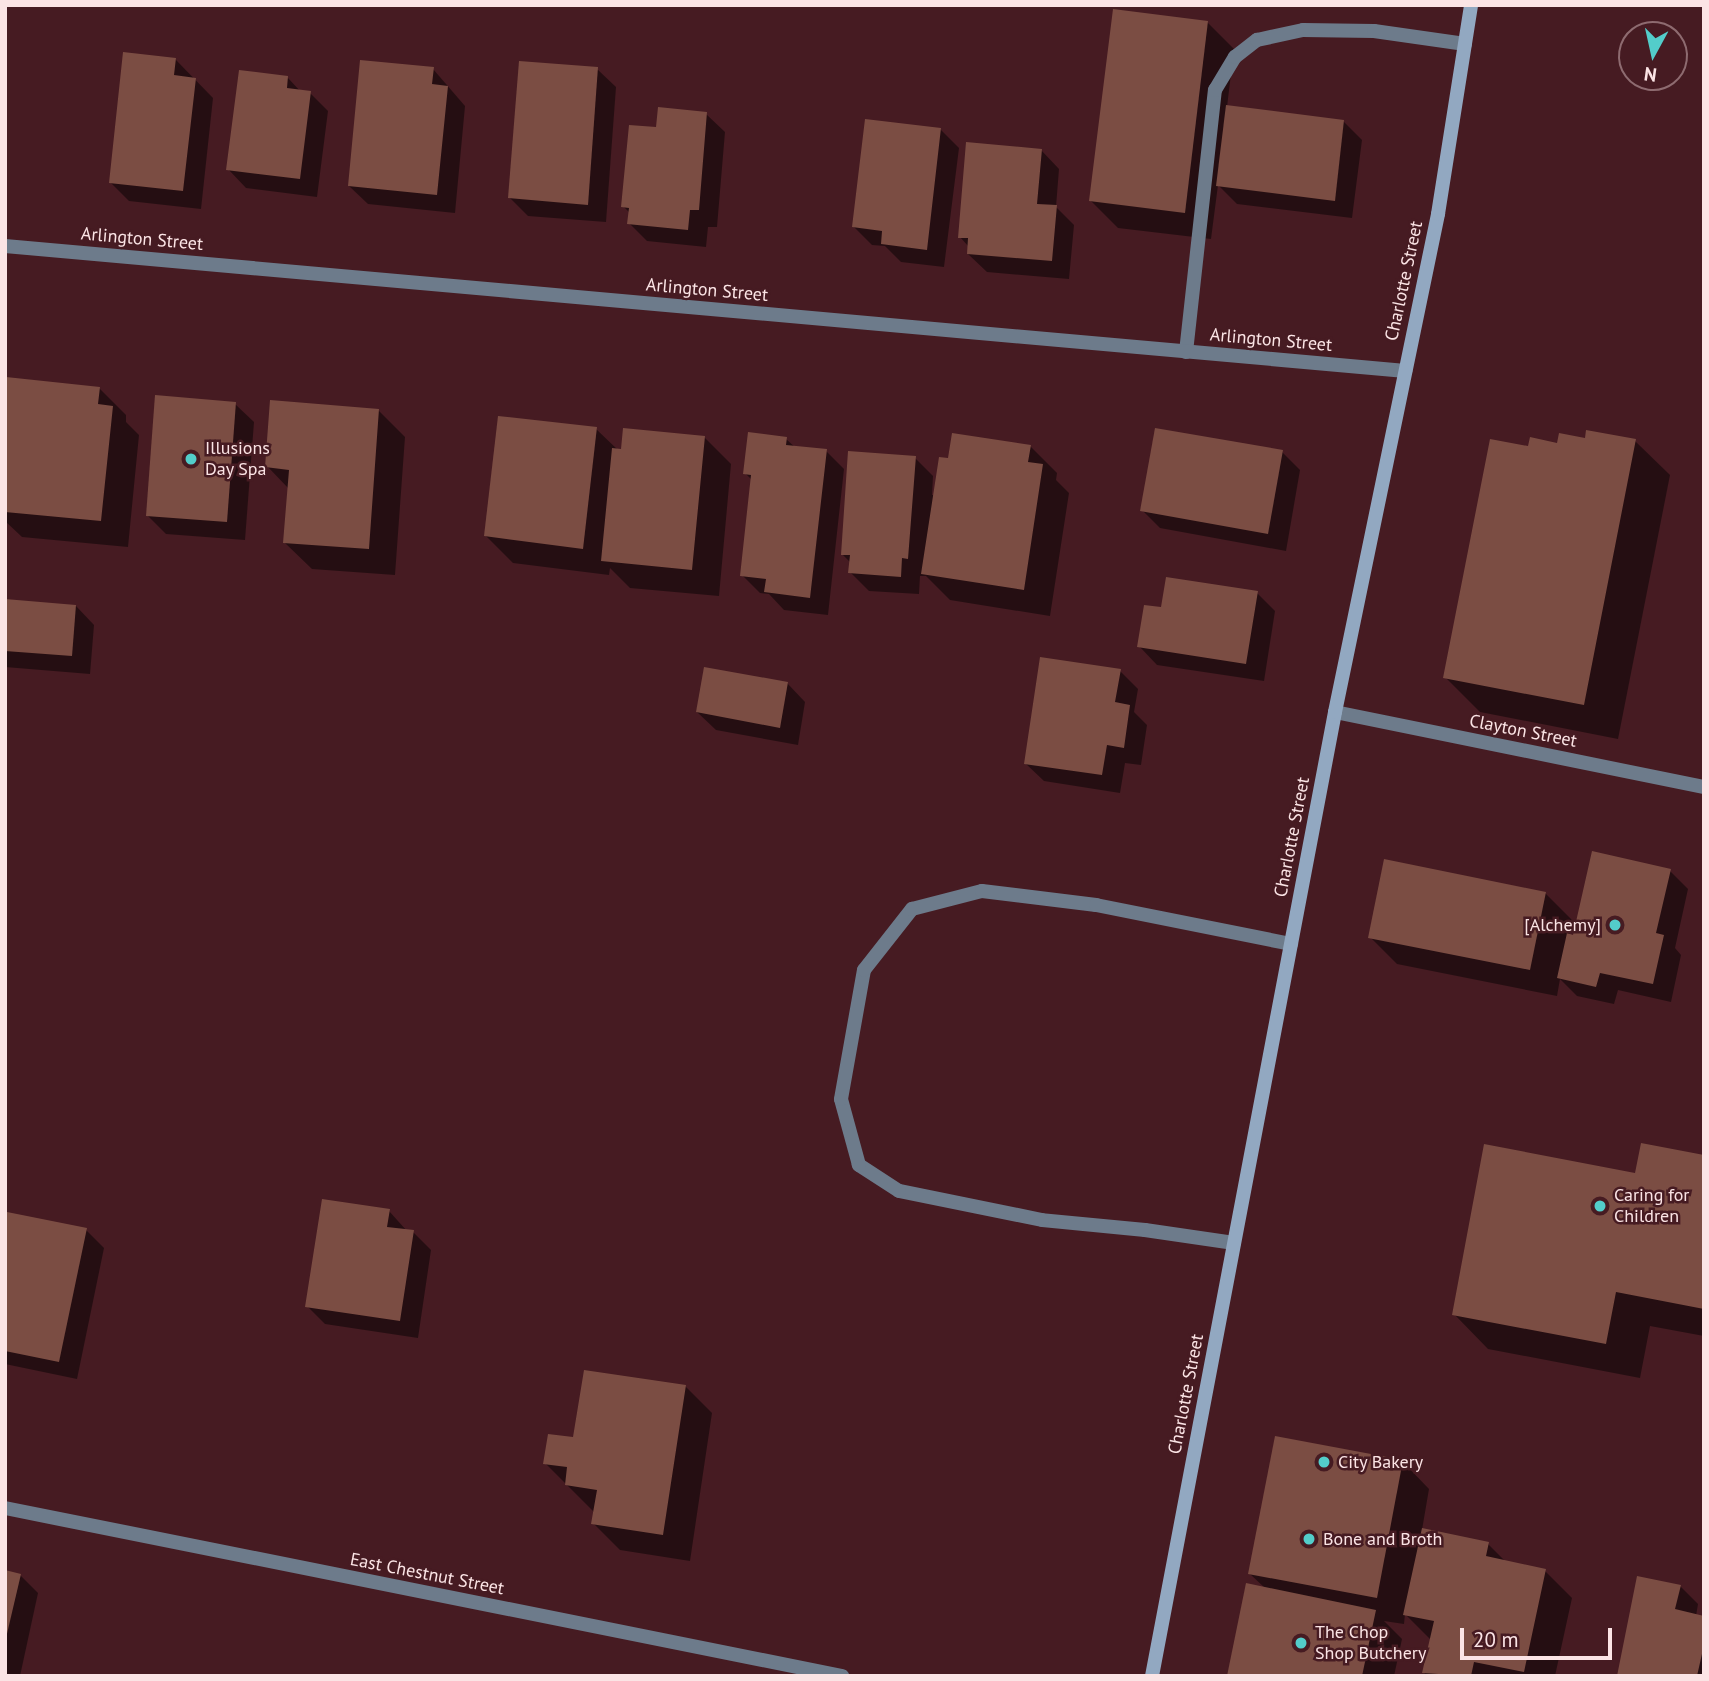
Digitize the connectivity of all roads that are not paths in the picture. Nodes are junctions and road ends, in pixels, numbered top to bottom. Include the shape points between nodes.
1 (1471, 5) edge
2 (1465, 44) junction
3 (5, 246) edge
4 (1186, 352) junction
5 (1405, 371) junction
6 (1335, 712) junction
7 (1704, 787) edge
8 (1291, 944) junction
9 (1234, 1243) junction
10 (5, 1507) edge
11 (842, 1676) edge
12 (1152, 1676) edge

1 - 2 street, Charlotte Street
2 - 4 street via 1374,31 1303,30 1257,40 1235,57 1215,90
2 - 5 street, Charlotte Street via 1438,214
3 - 4 street, Arlington Street
4 - 5 street, Arlington Street
5 - 6 street, Charlotte Street
6 - 7 street, Clayton Street
6 - 8 street, Charlotte Street
8 - 9 street, Charlotte Street
8 - 9 street via 1096,905 982,891 912,909 864,970 841,1099 859,1166 899,1191 1042,1220
9 - 12 street, Charlotte Street
10 - 11 street, East Chestnut Street

